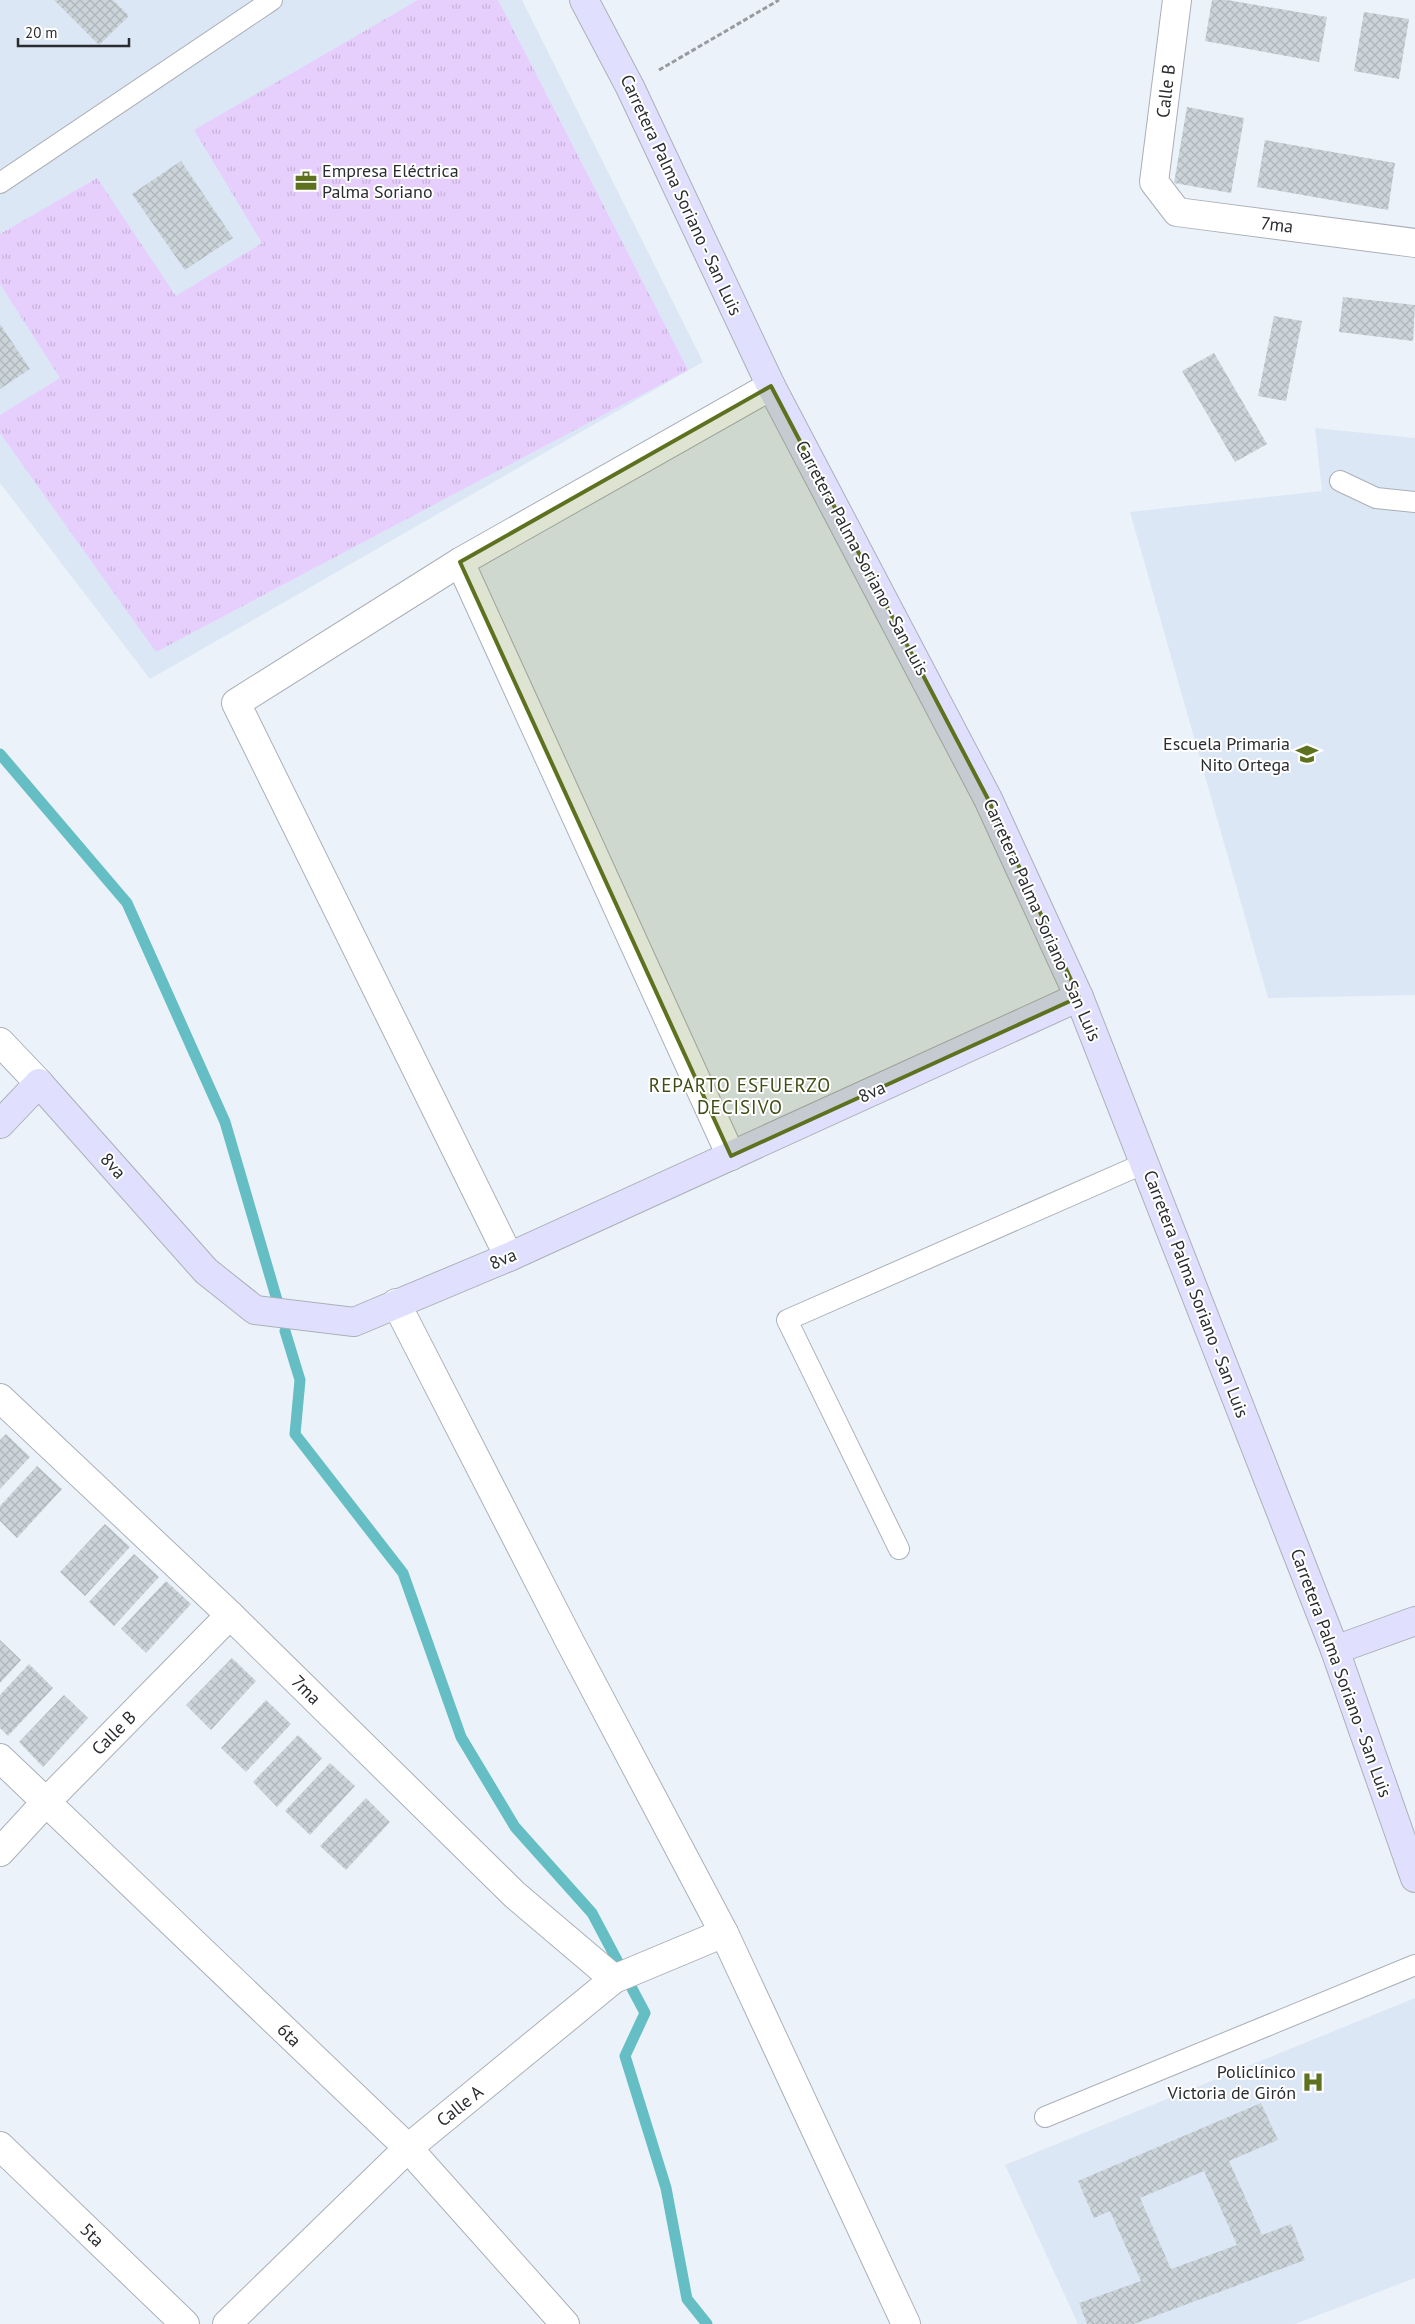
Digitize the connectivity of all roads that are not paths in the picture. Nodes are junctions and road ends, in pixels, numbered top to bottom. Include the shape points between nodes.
1 (272, 0) edge
2 (584, 0) edge
3 (1177, 0) edge
4 (1154, 182) joint
5 (0, 183) edge
6 (1415, 243) edge
7 (771, 386) junction
8 (1340, 480) dead end
9 (1415, 502) edge
10 (460, 562) junction
11 (1080, 997) junction
12 (0, 1042) edge
13 (39, 1083) junction
14 (0, 1124) edge
15 (731, 1156) junction
16 (1145, 1163) junction
17 (509, 1257) junction
18 (396, 1303) junction
19 (0, 1398) edge
20 (899, 1549) dead end
21 (230, 1614) junction
22 (1415, 1621) edge
23 (1335, 1650) junction
24 (0, 1758) edge
25 (46, 1802) junction
26 (0, 1852) edge
27 (1415, 1878) edge
28 (724, 1933) junction
29 (1415, 1965) edge
30 (615, 1978) junction
31 (1045, 2116) dead end
32 (0, 2146) edge
33 (408, 2148) junction
34 (185, 2324) edge
35 (227, 2324) edge
36 (565, 2324) edge
37 (906, 2324) edge

1 - 5 lane
2 - 7 main road, Carretera Palma Soriano - San Luis via 630,87
3 - 4 street, Calle B
4 - 6 street, 7ma via 1177,212
7 - 10 street
7 - 11 main road, Carretera Palma Soriano - San Luis via 988,800
8 - 9 lane via 1376,498
10 - 15 street
10 - 17 street via 236,703
11 - 15 main road, 8va
11 - 16 main road, Carretera Palma Soriano - San Luis
12 - 13 street, 8va
13 - 14 main road
13 - 18 main road, 8va via 206,1271 256,1310 354,1322
15 - 17 main road, 8va
16 - 20 lane via 787,1320
16 - 23 main road, Carretera Palma Soriano - San Luis
17 - 18 main road, 8va
18 - 28 street
19 - 21 street, 7ma
21 - 25 street, Calle B
21 - 30 street, 7ma via 515,1895
22 - 23 main road
23 - 27 main road, Carretera Palma Soriano - San Luis
24 - 25 street, 6ta
25 - 26 street, Calle B
25 - 33 street, 6ta
28 - 30 street, Calle A
28 - 37 street
29 - 31 lane
30 - 33 street, Calle A
32 - 34 street, 5ta
33 - 35 street, Calle A
33 - 36 street, 6ta

